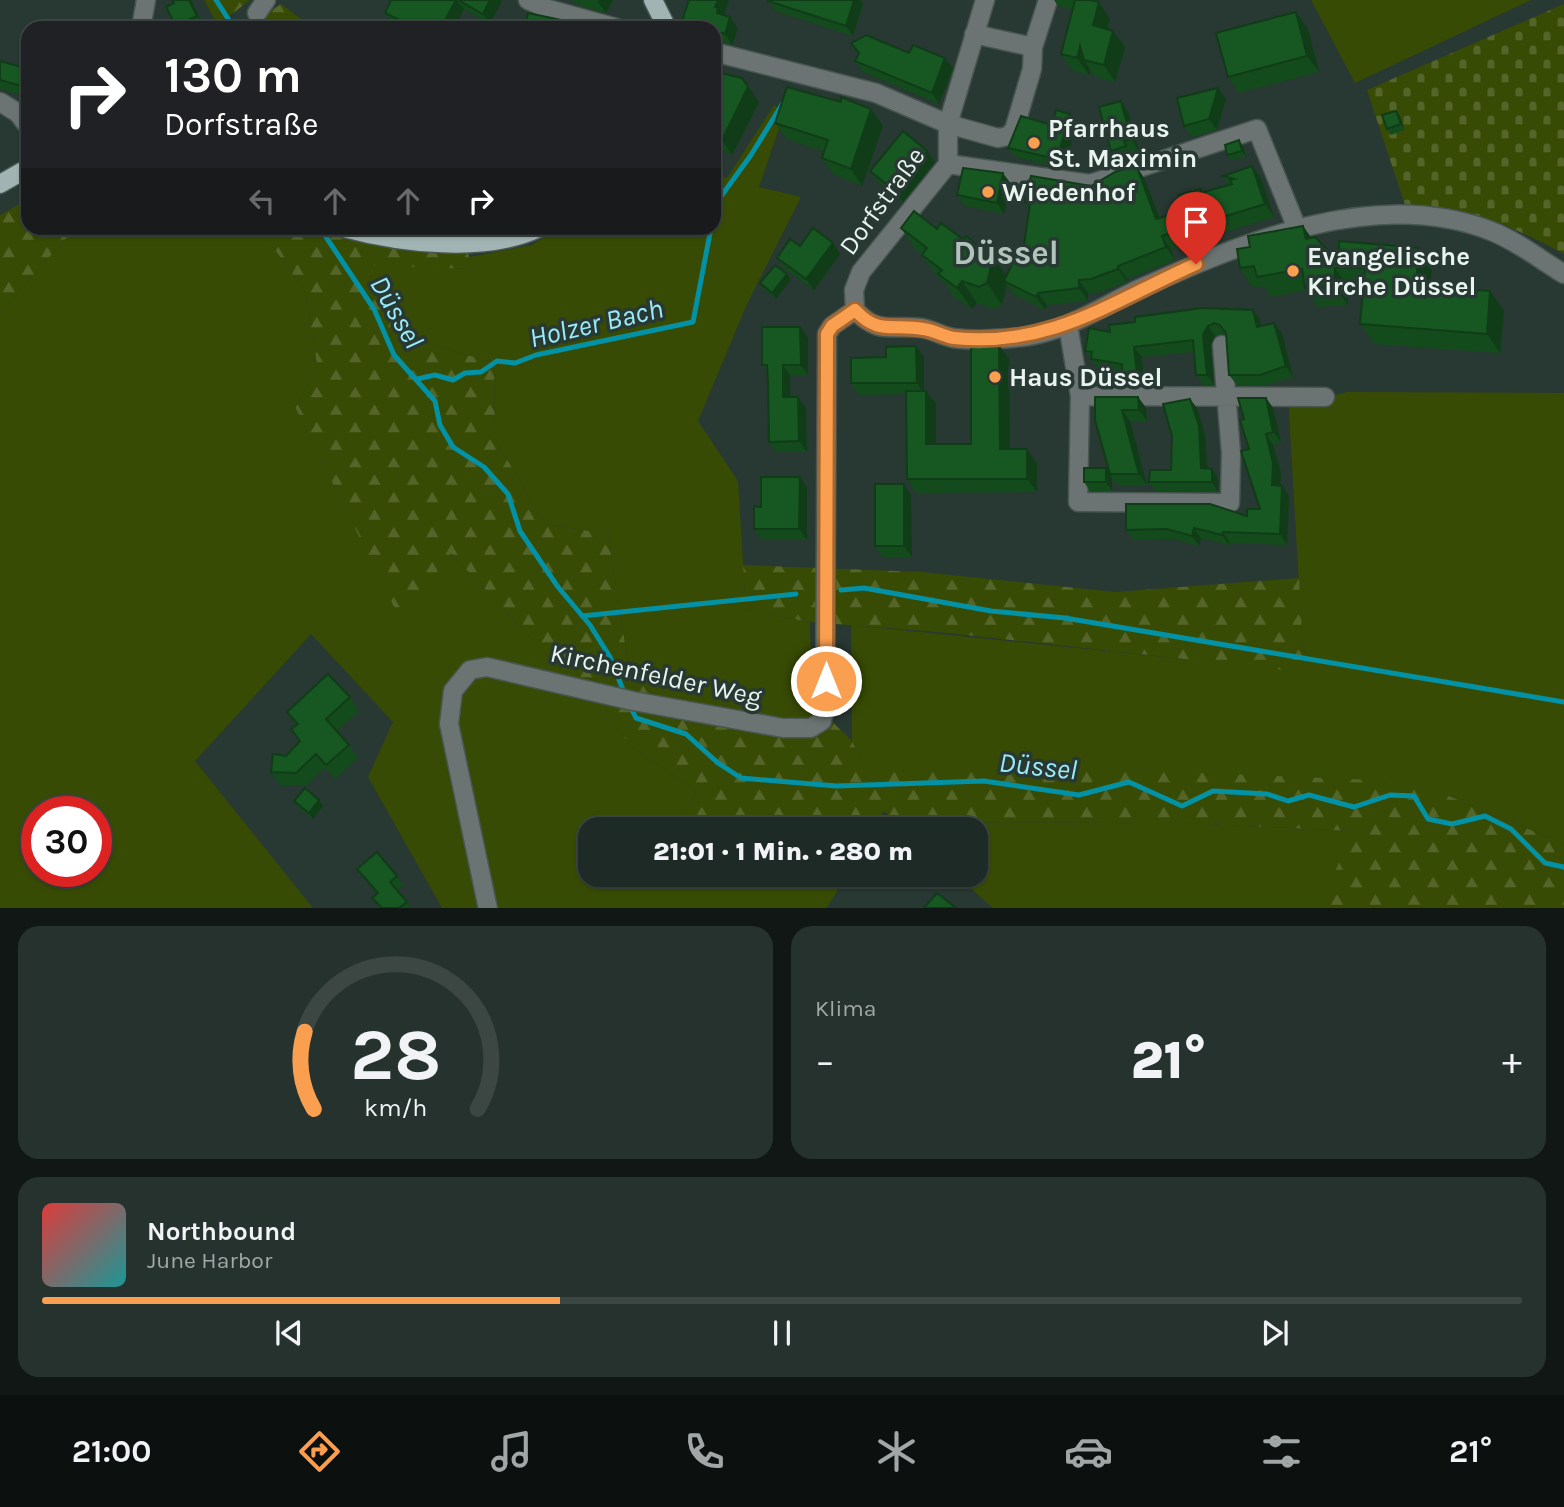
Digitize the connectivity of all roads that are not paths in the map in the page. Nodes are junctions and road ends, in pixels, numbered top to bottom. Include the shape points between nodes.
1 (146, 0) edge
2 (528, 0) edge
3 (653, 0) edge
4 (985, 0) edge
5 (1048, 0) edge
6 (142, 21) edge
7 (592, 21) edge
8 (664, 21) edge
9 (974, 34) junction
10 (1033, 47) junction
11 (721, 54) edge
12 (0, 102) edge
13 (21, 117) edge
14 (948, 124) junction
15 (948, 164) junction
16 (21, 172) edge
17 (0, 184) edge
18 (1298, 230) junction
19 (399, 235) edge
20 (517, 235) edge
21 (1564, 274) edge
22 (855, 310) junction
23 (1068, 325) junction
24 (1222, 345) dead end
25 (1080, 396) junction
26 (1224, 397) junction
27 (1325, 397) dead end
28 (488, 908) edge

1 - 6 street
2 - 7 street
3 - 8 main road
4 - 9 street, Dorfstraße
5 - 10 street
9 - 10 street
9 - 14 street, Dorfstraße
10 - 14 street via 1032,69 1014,130 1008,136 998,138
11 - 14 street, Dorfstraße via 876,93
12 - 13 street
14 - 15 street, Dorfstraße
15 - 18 street via 1090,184 1257,129
15 - 22 street, Dorfstraße via 861,272 854,290
16 - 17 main road
18 - 21 street via 1369,215 1413,215 1464,223 1492,231
18 - 23 street via 1196,264
19 - 20 main road via 468,244
22 - 23 street via 866,322 885,328 922,328 953,338 1021,337
22 - 28 street, Kirchenfelder Weg via 827,334 822,721 811,728 783,728 633,701 487,667 470,670 453,691 449,724
23 - 25 street
24 - 26 street
25 - 26 street
25 - 26 street via 1078,502 1095,510 1230,503
26 - 27 street

